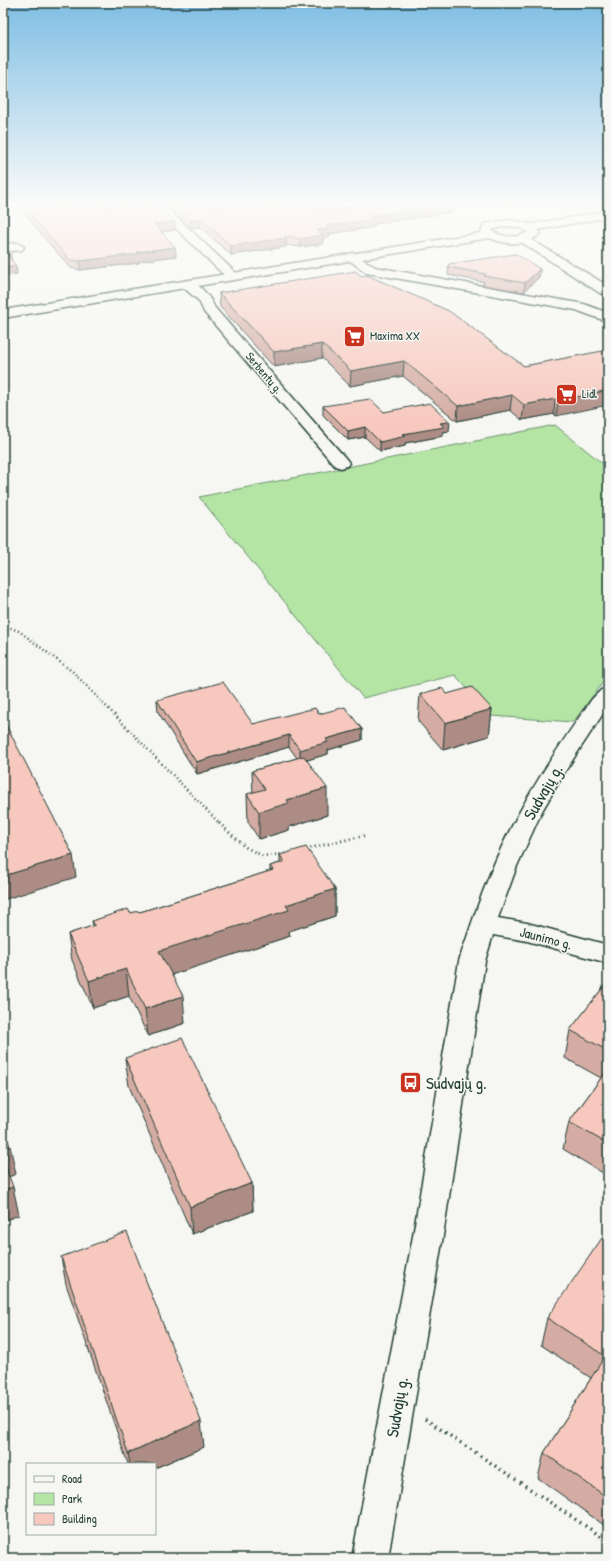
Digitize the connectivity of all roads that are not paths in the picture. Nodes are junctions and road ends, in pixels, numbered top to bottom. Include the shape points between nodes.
1 (216, 279) edge
2 (421, 279) edge
3 (587, 279) edge
4 (187, 284) junction
5 (608, 292) edge
6 (3, 314) edge
7 (608, 318) edge
8 (341, 463) dead end
9 (608, 694) edge
10 (483, 924) junction
11 (608, 954) edge
12 (370, 1558) edge

1 - 4 street
2 - 7 street via 579,307
3 - 5 street
4 - 6 street
4 - 8 street, Serbentų g. via 205,299 210,309
9 - 10 street, Sudvajų g. via 599,703 530,811
10 - 11 street, Jaunimo g. via 526,932
10 - 12 street, Sudvajų g. via 472,961 428,1236

